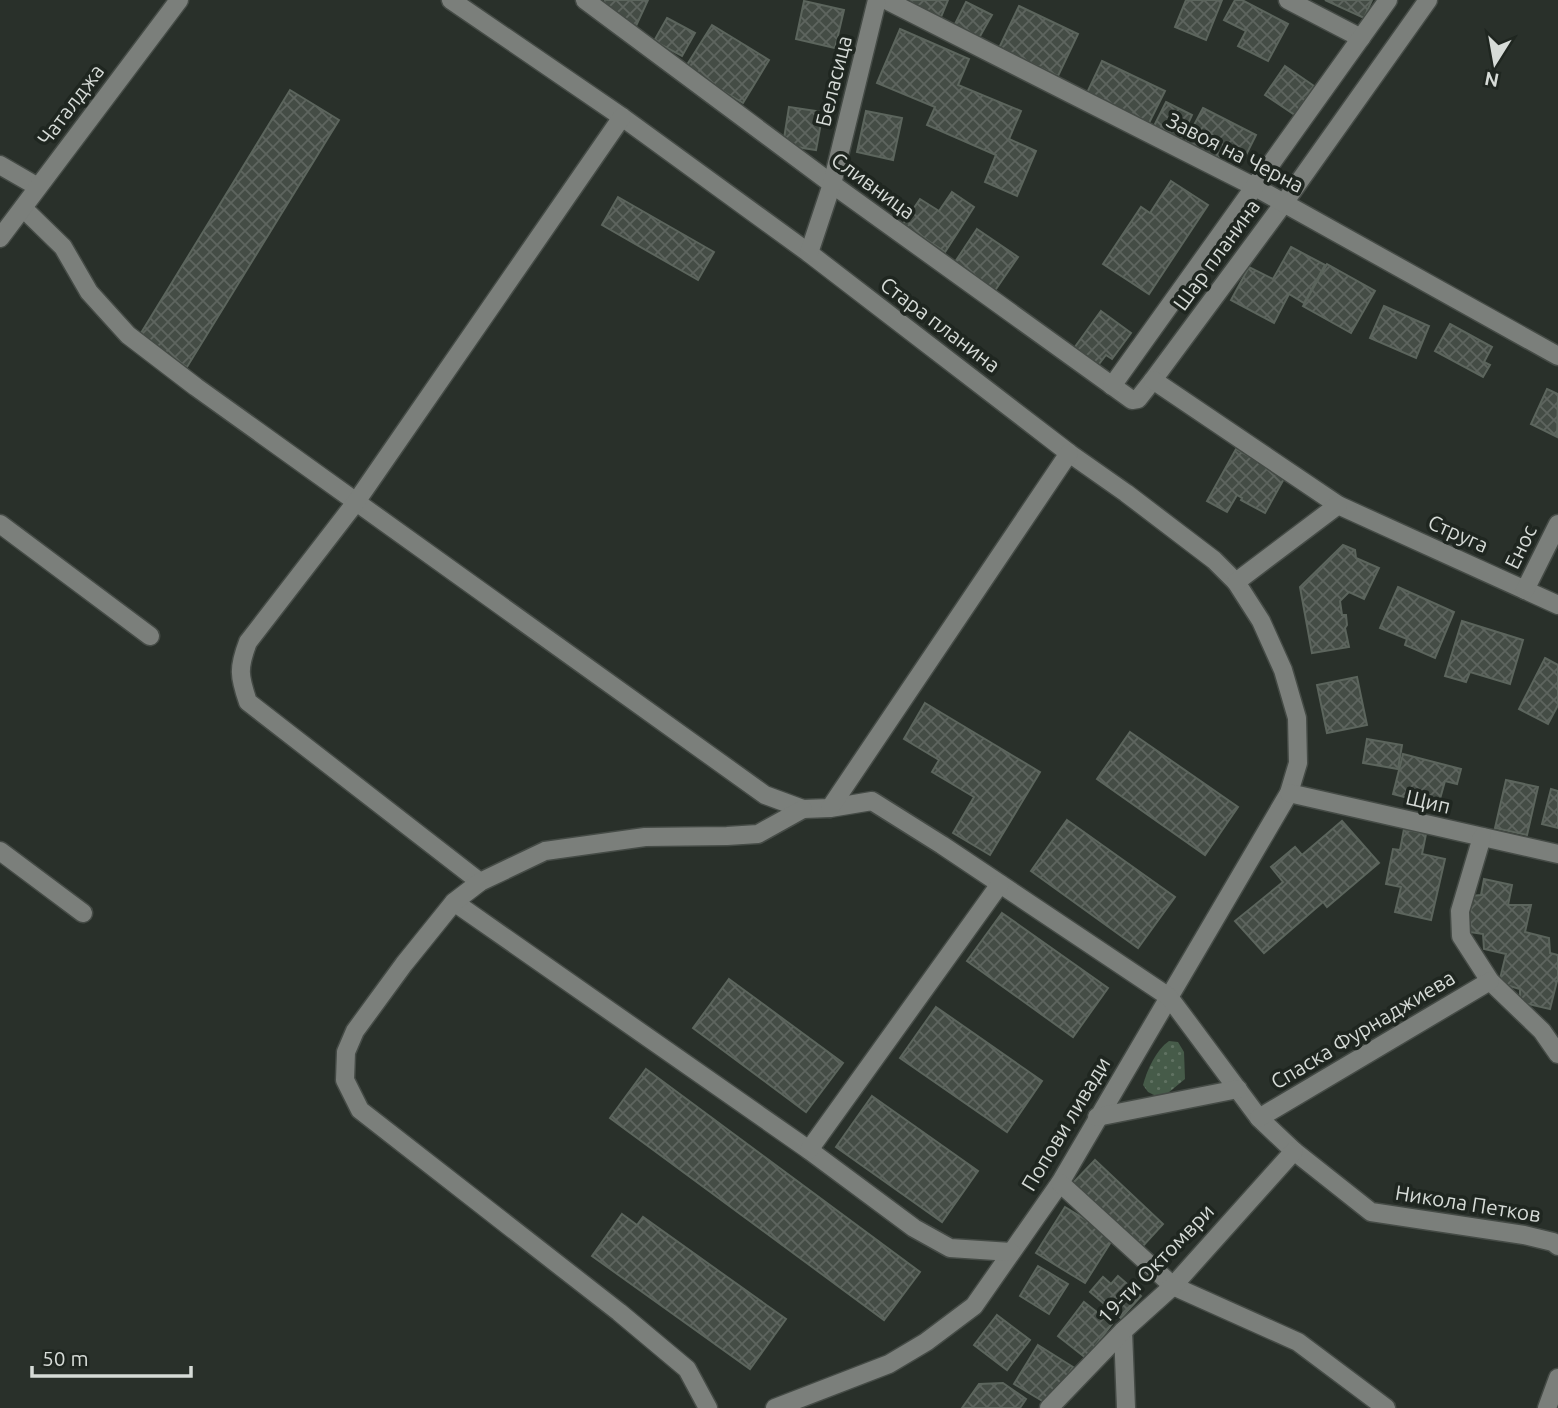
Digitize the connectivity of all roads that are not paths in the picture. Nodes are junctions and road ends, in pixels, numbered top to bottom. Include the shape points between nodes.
1 (179, 0) edge
2 (451, 0) edge
3 (585, 0) edge
4 (877, 0) edge
5 (886, 0) edge
6 (1288, 0) edge
7 (1388, 0) edge
8 (1428, 0) edge
9 (1361, 38) junction
10 (622, 117) junction
11 (0, 165) edge
12 (832, 184) junction
13 (38, 187) junction
14 (1255, 187) junction
15 (1284, 203) junction
16 (23, 208) junction
17 (0, 238) edge
18 (809, 253) junction
19 (1558, 356) edge
20 (1153, 380) junction
21 (1112, 386) junction
22 (1138, 399) joint
23 (1069, 453) junction
24 (356, 502) junction
25 (1339, 505) junction
26 (0, 524) edge
27 (1558, 524) edge
28 (1236, 582) junction
29 (1525, 590) junction
30 (1558, 605) edge
31 (150, 636) dead end
32 (1298, 763) joint
33 (1289, 793) junction
34 (830, 808) junction
35 (803, 809) junction
36 (1482, 837) junction
37 (0, 851) edge
38 (1558, 854) edge
39 (480, 882) junction
40 (1000, 884) junction
41 (453, 902) junction
42 (83, 913) dead end
43 (1490, 981) junction
44 (1169, 998) junction
45 (1558, 1054) edge
46 (1238, 1089) junction
47 (1097, 1117) junction
48 (1259, 1118) junction
49 (809, 1150) junction
50 (1294, 1151) junction
51 (1060, 1183) junction
52 (1558, 1246) edge
53 (1011, 1252) junction
54 (1173, 1286) junction
55 (1123, 1331) junction
56 (1558, 1378) edge
57 (708, 1408) edge
58 (775, 1408) edge
59 (1049, 1408) edge
60 (1126, 1408) edge
61 (1386, 1408) edge
62 (1547, 1408) edge

1 - 13 street, Чаталджа
2 - 10 street, Стара планина
3 - 12 street, Сливница
4 - 12 street, Беласица
5 - 14 street, Завоя на Черна
6 - 9 street
7 - 9 street, Шар планина
8 - 15 street, Шар планина
9 - 14 street, Шар планина
10 - 18 street, Стара планина
10 - 24 street
11 - 13 street
12 - 18 street, Беласица
12 - 21 street, Сливница
13 - 16 street, Чаталджа
14 - 15 street, Завоя на Черна
14 - 21 street, Шар планина
15 - 19 street, Завоя на Черна
15 - 20 street, Шар планина
16 - 17 street, Чаталджа
16 - 24 street via 63,247 89,292 128,335
18 - 23 street, Стара планина
20 - 22 street, Шар планина
20 - 25 street, Струга
21 - 22 street, Сливница via 1132,400
23 - 28 street, Стара планина via 1214,560
23 - 34 street
24 - 35 street via 765,795
24 - 39 street via 248,642 240,663 248,702
25 - 28 street
25 - 29 street, Струга
26 - 31 street
27 - 29 street, Енос
28 - 32 street, Стара планина via 1261,621 1283,670 1297,718
29 - 30 street, Струга
32 - 33 street, Попови ливади
33 - 36 street, Щип
33 - 44 street, Попови ливади
34 - 35 street, Никола Петков
34 - 40 street, Никола Петков via 872,801
35 - 39 street via 758,834 645,837 545,852
36 - 38 street, Щип
36 - 43 street via 1460,911 1461,936
37 - 42 street
39 - 41 street
40 - 44 street, Никола Петков
40 - 49 street
41 - 49 street
41 - 57 street via 355,1031 346,1052 345,1080 360,1110 687,1369
43 - 45 street via 1542,1031
43 - 48 street, Спаска Фурнаджиева
44 - 46 street, Никола Петков
44 - 47 street, Попови ливади
46 - 47 street
46 - 48 street, Никола Петков
47 - 51 street, Попови ливади
48 - 50 street, Никола Петков
49 - 53 street via 914,1228 950,1248
50 - 52 street, Никола Петков via 1371,1212 1524,1235
50 - 54 street, 19-ти Октомври
51 - 53 street, Попови ливади
51 - 54 street
53 - 58 street, Попови ливади via 974,1306 926,1342 889,1364
54 - 55 street, 19-ти Октомври
54 - 61 street via 1298,1342
55 - 59 street, 19-ти Октомври
55 - 60 street
56 - 62 street

